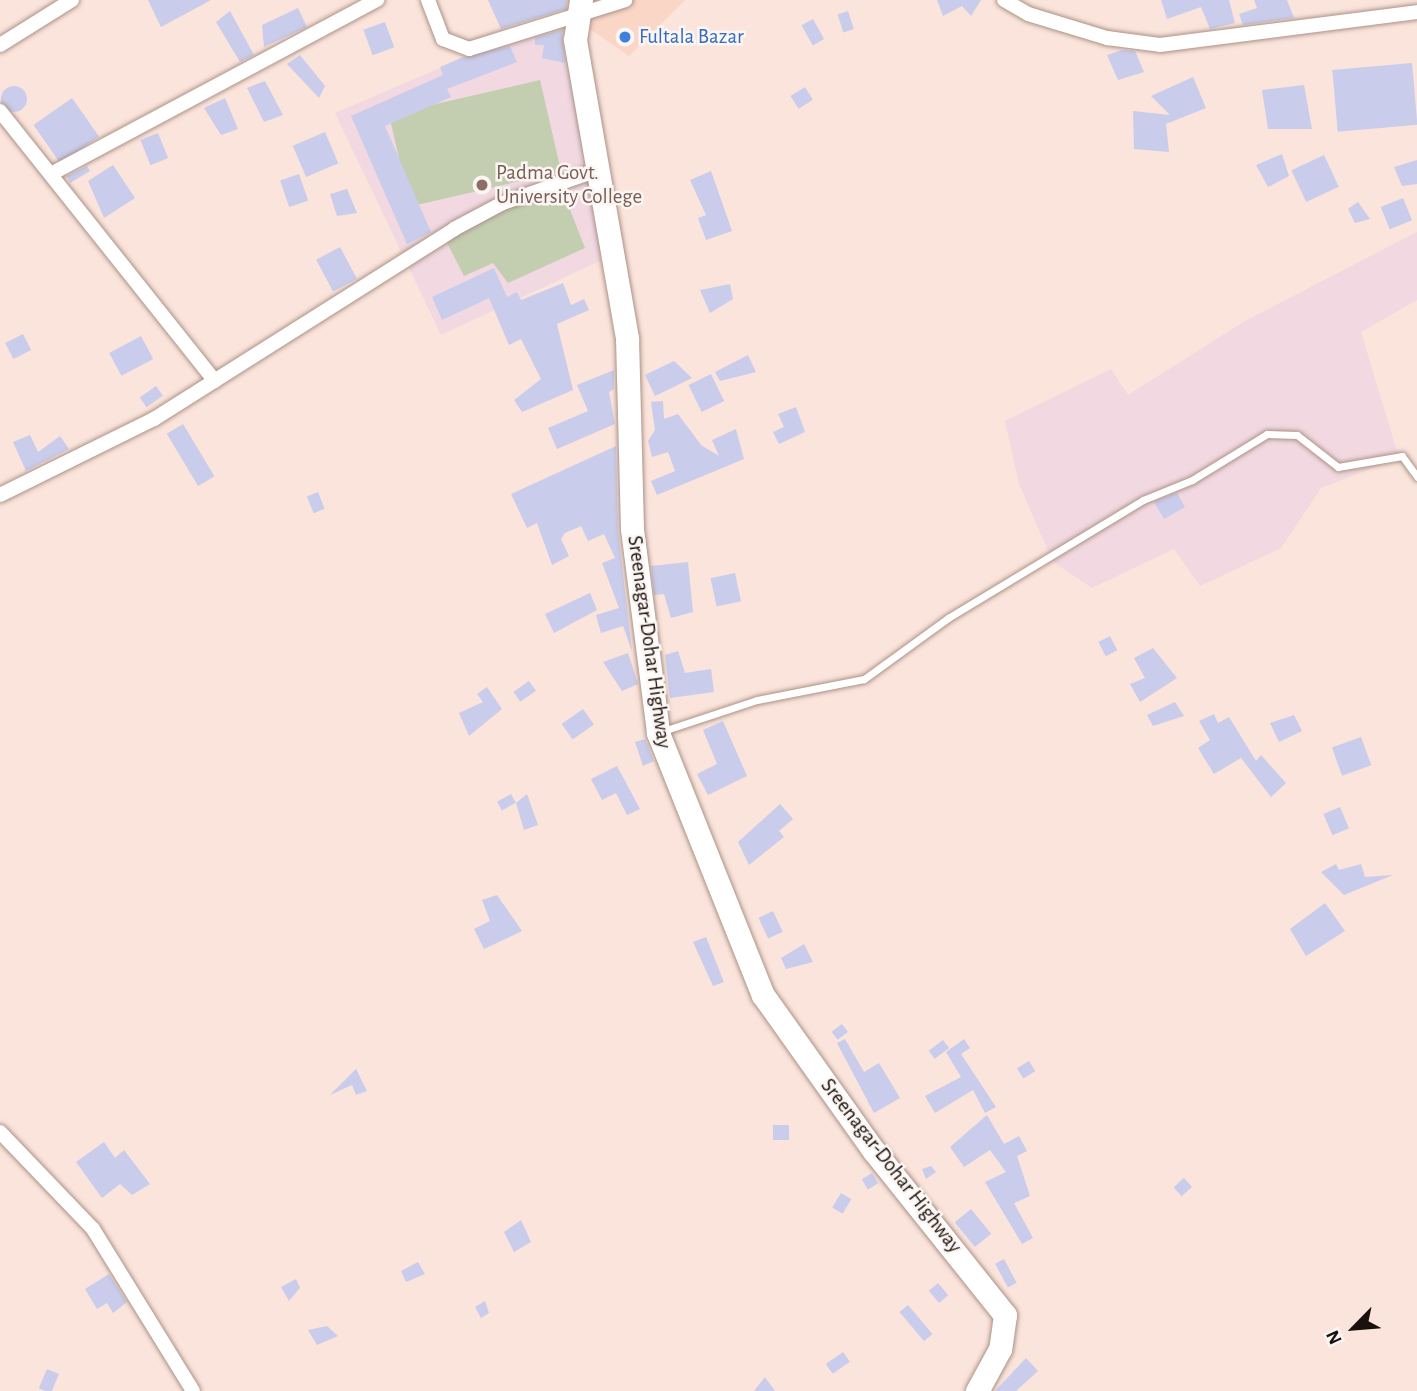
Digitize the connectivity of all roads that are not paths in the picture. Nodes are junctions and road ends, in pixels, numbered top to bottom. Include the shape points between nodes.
1 (72, 0) edge
2 (377, 0) edge
3 (428, 0) edge
4 (625, 0) edge
5 (1003, 0) edge
6 (580, 5) edge
7 (1417, 12) edge
8 (0, 45) edge
9 (0, 111) edge
10 (598, 170) junction
11 (51, 174) junction
12 (215, 381) junction
13 (1417, 477) edge
14 (0, 495) edge
15 (658, 733) junction
16 (0, 1132) edge
17 (193, 1391) edge
18 (977, 1391) edge

1 - 8 street
2 - 11 street
3 - 6 street via 443,39 469,49
4 - 6 street
5 - 7 street via 1028,14 1107,38 1160,45
6 - 10 main road, Sreenagar-Dohar Highway via 575,40
9 - 11 street
10 - 12 street via 503,203 454,229
10 - 15 main road, Sreenagar-Dohar Highway via 626,338 632,529
11 - 12 street
12 - 14 street via 154,419
13 - 15 lane via 1402,456 1338,467 1297,435 1267,434 1192,480 1143,500 948,618 864,679 757,700
15 - 18 main road, Sreenagar-Dohar Highway via 763,995 874,1151 1005,1315 1000,1349
16 - 17 street via 93,1229

